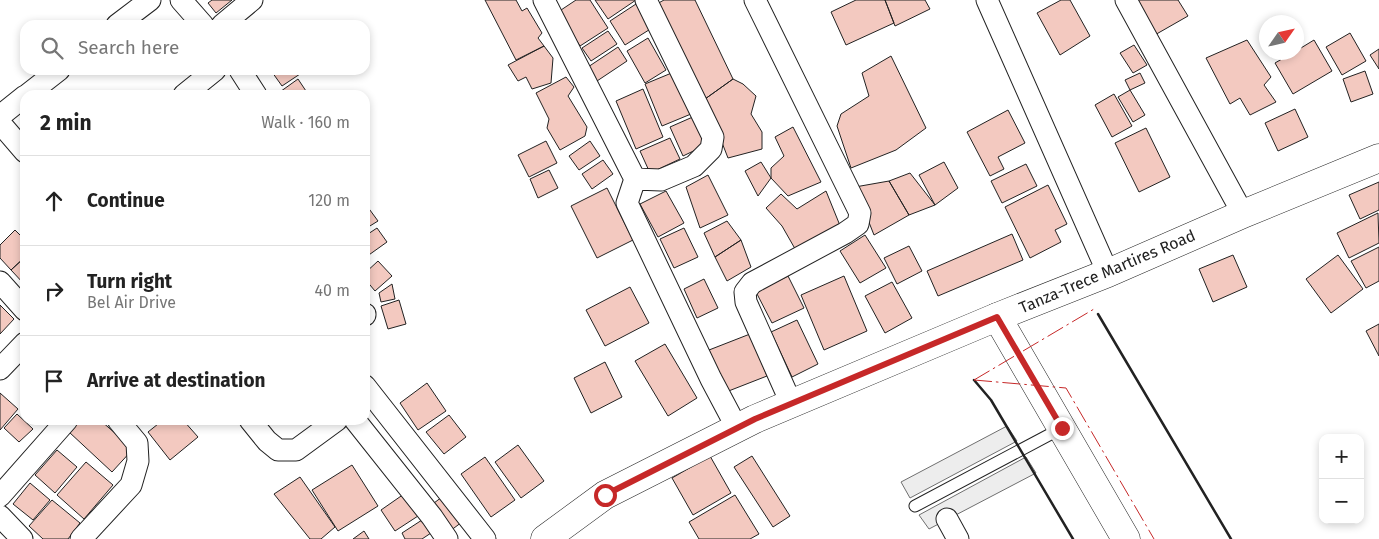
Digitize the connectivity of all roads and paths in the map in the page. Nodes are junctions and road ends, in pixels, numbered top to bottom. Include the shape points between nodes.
1 (150, 0) edge
2 (181, 0) edge
3 (252, 0) edge
4 (544, 0) edge
5 (646, 0) edge
6 (755, 0) edge
7 (987, 0) edge
8 (1126, 0) edge
9 (124, 20) edge
10 (199, 20) edge
11 (228, 20) edge
12 (53, 75) edge
13 (209, 75) edge
14 (243, 75) edge
15 (34, 90) edge
16 (190, 90) edge
17 (253, 90) edge
18 (20, 101) edge
19 (0, 116) edge
20 (0, 123) edge
21 (20, 146) edge
22 (1379, 158) edge
23 (635, 179) junction
24 (1243, 214) junction
25 (1108, 273) junction
26 (0, 282) edge
27 (20, 304) edge
28 (997, 317) junction
29 (20, 348) edge
30 (0, 369) edge
31 (370, 398) edge
32 (792, 403) junction
33 (63, 425) edge
34 (122, 425) edge
35 (255, 425) edge
36 (331, 425) edge
37 (359, 425) edge
38 (737, 428) junction
39 (1062, 428) junction
40 (0, 496) edge
41 (915, 506) dead end
42 (0, 516) edge
43 (946, 519) dead end
44 (22, 539) edge
45 (81, 539) edge
46 (447, 539) edge
47 (485, 539) edge
48 (545, 539) edge
49 (958, 539) edge
50 (1126, 539) edge

1 - 9 street
2 - 10 street
3 - 11 street
4 - 23 street
5 - 23 street via 712,137 711,148 694,166 660,180
6 - 32 street via 860,214 858,224 845,233 752,283 745,292 746,302
7 - 25 street
8 - 24 street
12 - 15 street
13 - 16 street
14 - 17 street
18 - 19 street
20 - 21 street
22 - 24 main road, Tanza-Trece Martires Road
23 - 38 street via 627,203
24 - 25 main road, Tanza-Trece Martires Road
25 - 28 main road, Tanza-Trece Martires Road
26 - 27 street
28 - 32 main road, Tanza-Trece Martires Road
28 - 39 main road
29 - 30 street
31 - 47 street
32 - 38 main road, Tanza-Trece Martires Road
33 - 40 street
34 - 45 street via 137,443 138,461 131,485
35 - 36 street via 267,442 278,450 296,450
37 - 46 street
38 - 48 main road, Tanza-Trece Martires Road via 605,495
39 - 41 lane
39 - 50 main road
42 - 44 street
43 - 49 street

